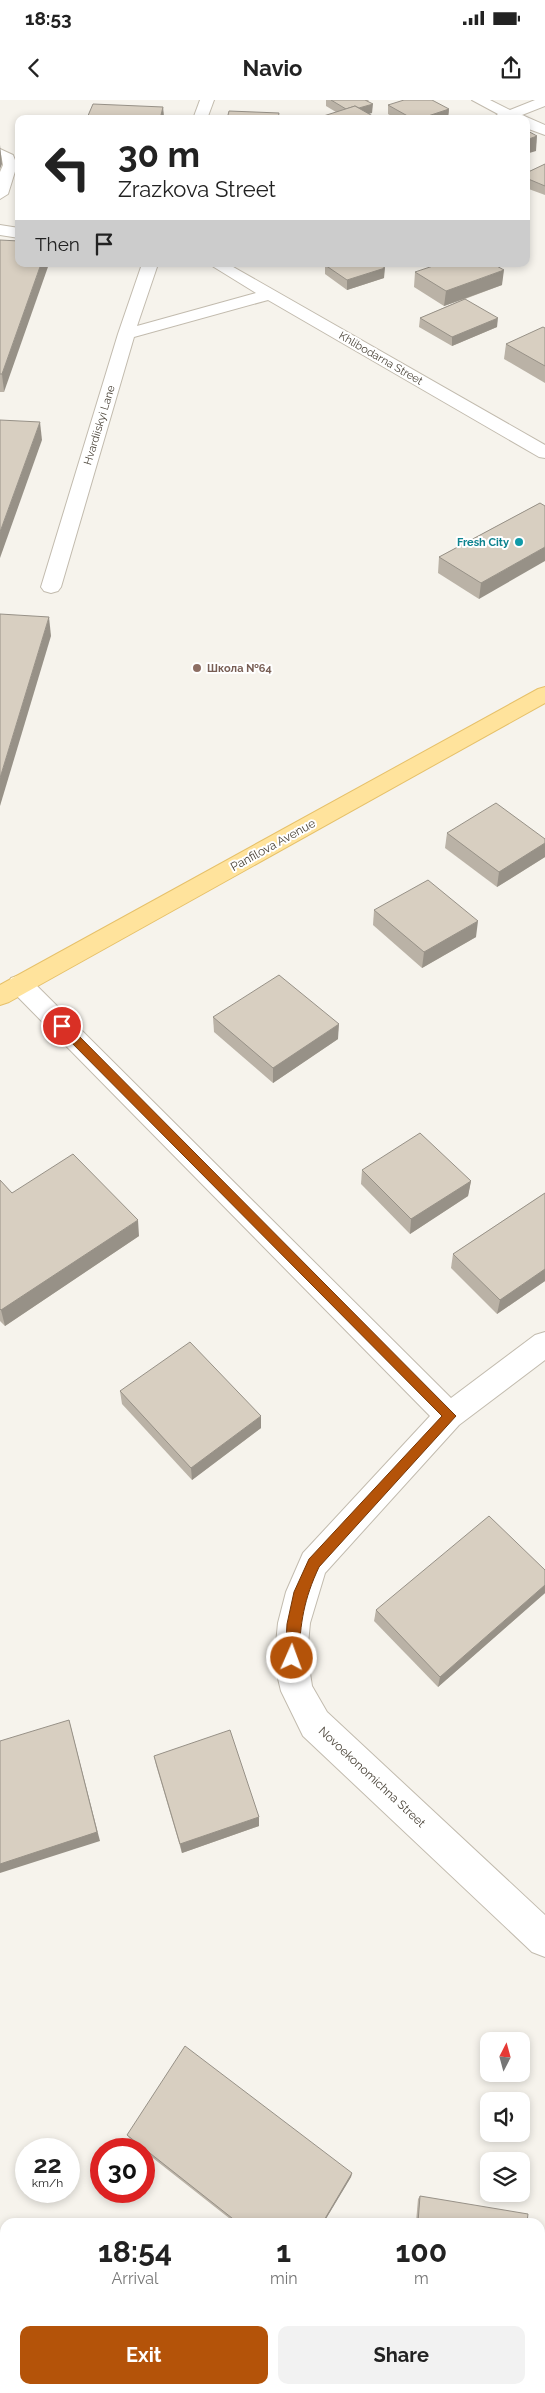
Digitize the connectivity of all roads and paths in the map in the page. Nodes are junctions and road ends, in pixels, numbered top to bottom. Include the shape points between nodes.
1 (207, 100) edge
2 (479, 100) edge
3 (545, 101) edge
4 (201, 115) edge
5 (505, 115) edge
6 (514, 115) edge
7 (530, 124) edge
8 (545, 131) edge
9 (0, 153) edge
10 (0, 194) edge
11 (0, 230) edge
12 (15, 232) edge
13 (149, 267) edge
14 (222, 267) edge
15 (271, 294) junction
16 (126, 334) junction
17 (545, 453) edge
18 (51, 587) dead end
19 (545, 694) edge
20 (10, 990) edge
21 (545, 1344) edge
22 (450, 1416) junction
23 (545, 1939) edge

1 - 4 street
2 - 5 street
3 - 6 street
7 - 8 street
9 - 10 street via 8,158 10,165
11 - 12 street
13 - 16 street, Hvardiiskyi Lane
14 - 15 street, Khlibodarna Street
15 - 16 street
15 - 17 street, Khlibodarna Street
16 - 18 street, Hvardiiskyi Lane
19 - 20 main road, Panfilova Avenue
20 - 22 street
21 - 22 street, Novoekonomichna Street
22 - 23 street, Novoekonomichna Street via 314,1563 300,1592 293,1624 292,1658 296,1687 315,1724

